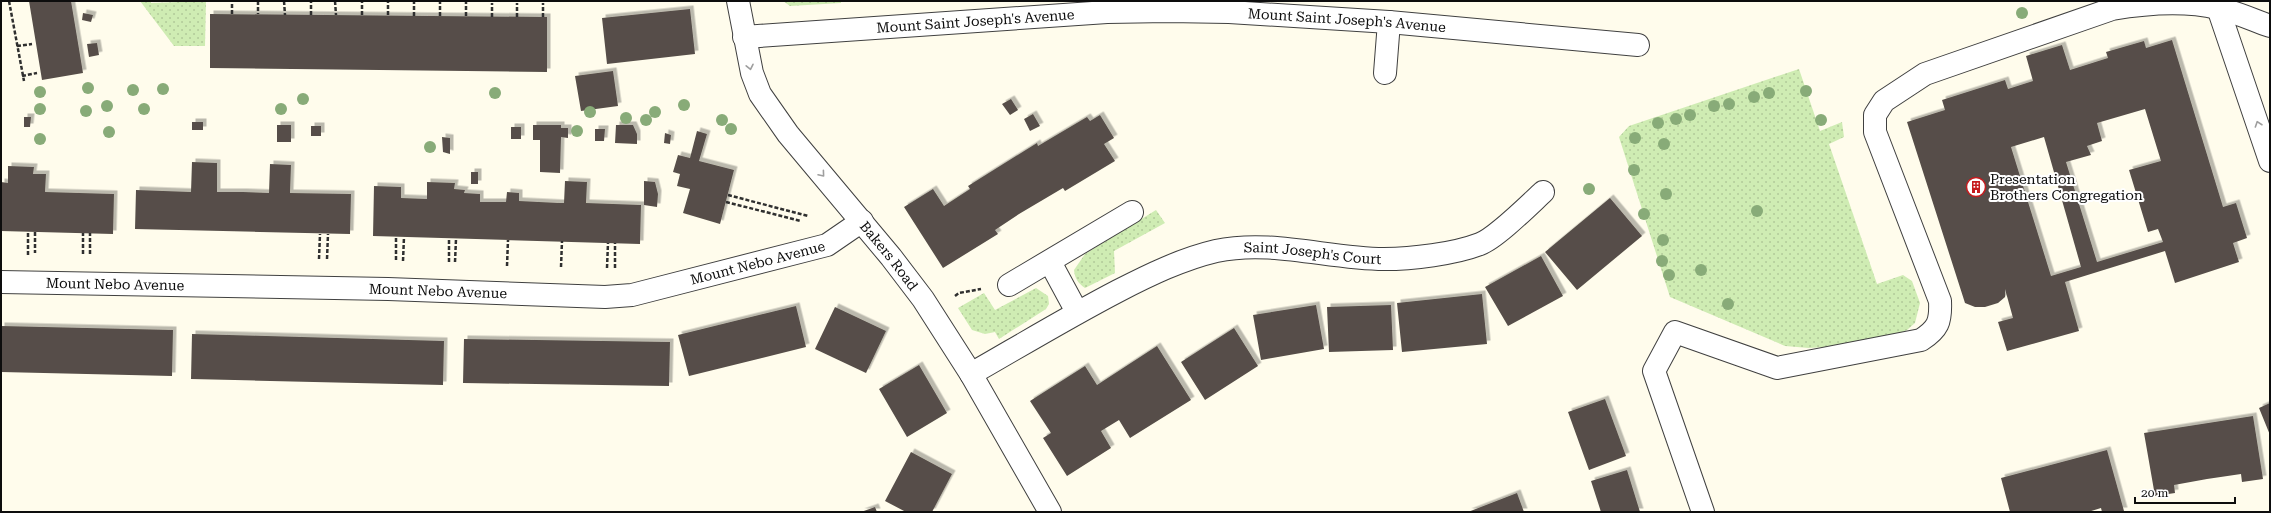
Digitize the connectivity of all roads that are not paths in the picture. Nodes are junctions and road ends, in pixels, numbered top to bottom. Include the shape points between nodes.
1 (738, 1) edge
2 (2218, 8) junction
3 (1389, 22) junction
4 (2270, 26) edge
5 (744, 36) junction
6 (1638, 45) dead end
7 (1385, 73) dead end
8 (2270, 161) edge
9 (1543, 192) dead end
10 (1132, 212) dead end
11 (862, 221) junction
12 (1050, 262) junction
13 (1, 282) edge
14 (1009, 285) dead end
15 (1077, 312) junction
16 (971, 374) junction
17 (1050, 512) edge
18 (1703, 512) edge

1 - 5 street, Bakers Road
2 - 4 street
8 -> 2 street
2 - 18 street via 2170,3 2140,4 2112,9 1926,74 1903,86 1884,101 1875,115 1875,132 1940,301 1941,316 1934,331 1921,340 1777,368 1675,332 1654,371
3 - 5 street, Mount Saint Joseph's Avenue via 1229,12 1107,12
3 - 6 street, Mount Saint Joseph's Avenue
3 - 7 street
5 -> 11 street, Bakers Road via 752,74 760,94 788,134
9 - 15 street, Saint Joseph's Court via 1481,244 1443,253 1384,259 1267,248 1218,251 1148,276
10 - 12 street
11 - 13 street, Mount Nebo Avenue via 827,245 652,292 618,296
11 - 16 street, Bakers Road via 923,299
12 - 14 street
12 - 15 street
15 - 16 street, Saint Joseph's Court
16 - 17 street, Bakers Road

